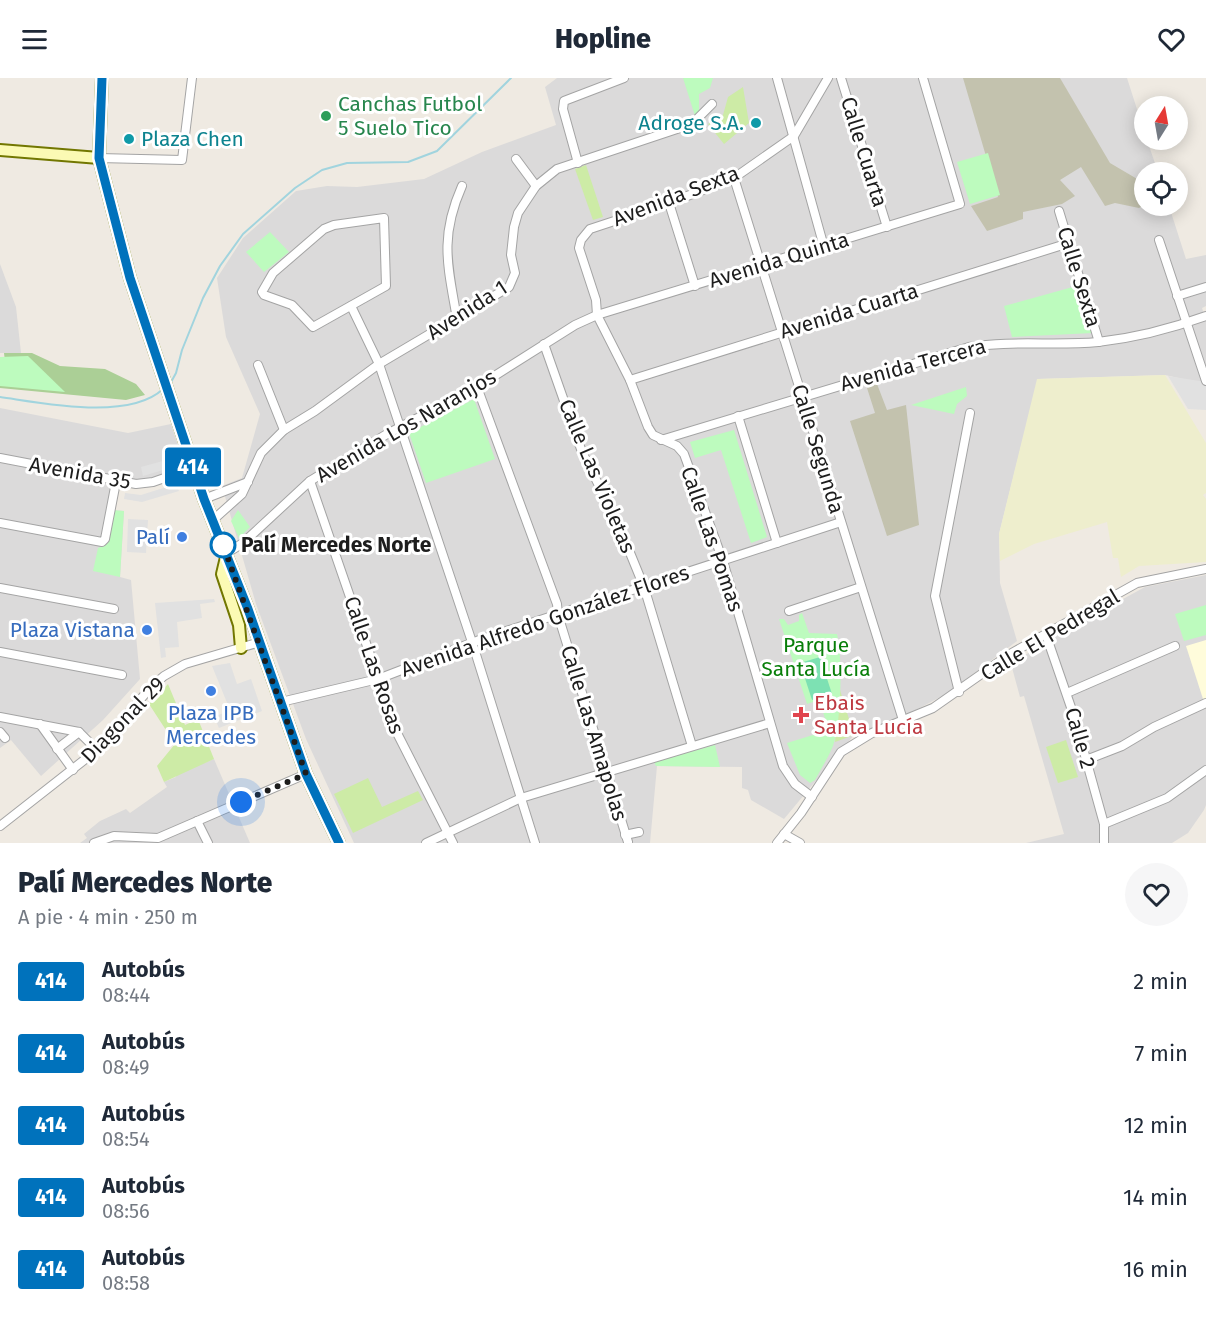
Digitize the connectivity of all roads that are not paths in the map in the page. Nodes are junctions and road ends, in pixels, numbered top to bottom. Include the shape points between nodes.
1 (102, 78) edge
2 (192, 78) edge
3 (624, 78) edge
4 (777, 78) edge
5 (828, 78) edge
6 (841, 78) edge
7 (923, 78) edge
8 (712, 104) dead end
9 (794, 136) junction
10 (0, 150) edge
11 (99, 158) junction
12 (516, 159) dead end
13 (578, 163) junction
14 (734, 178) junction
15 (462, 186) dead end
16 (536, 186) junction
17 (669, 203) junction
18 (1059, 211) dead end
19 (887, 227) junction
20 (590, 229) joint
21 (1159, 240) dead end
22 (1069, 243) junction
23 (824, 247) junction
24 (761, 266) junction
25 (695, 286) junction
26 (1206, 287) edge
27 (1177, 296) junction
28 (351, 306) junction
29 (597, 315) junction
30 (1206, 316) edge
31 (457, 319) junction
32 (1187, 323) junction
33 (781, 332) junction
34 (1099, 342) junction
35 (544, 344) junction
36 (379, 364) junction
37 (258, 365) dead end
38 (630, 380) junction
39 (1206, 381) edge
40 (477, 387) junction
41 (801, 396) junction
42 (970, 413) dead end
43 (738, 416) junction
44 (400, 428) junction
45 (284, 430) junction
46 (661, 440) junction
47 (0, 458) edge
48 (193, 468) junction
49 (310, 480) junction
50 (117, 482) junction
51 (248, 482) junction
52 (204, 499) junction
53 (213, 520) junction
54 (841, 522) junction
55 (0, 523) edge
56 (777, 543) junction
57 (227, 553) junction
58 (723, 561) junction
59 (1206, 569) edge
60 (644, 587) junction
61 (861, 587) junction
62 (0, 588) edge
63 (114, 609) dead end
64 (789, 612) dead end
65 (558, 615) junction
66 (1046, 635) junction
67 (260, 642) junction
68 (473, 645) junction
69 (1175, 646) dead end
70 (241, 648) junction
71 (0, 652) edge
72 (122, 675) dead end
73 (378, 679) junction
74 (959, 692) junction
75 (1067, 693) junction
76 (281, 702) junction
77 (1206, 703) edge
78 (0, 717) edge
79 (903, 720) junction
80 (770, 723) junction
81 (40, 724) junction
82 (80, 732) junction
83 (692, 746) junction
84 (57, 749) junction
85 (97, 750) junction
86 (1086, 760) junction
87 (73, 770) junction
88 (1206, 770) edge
89 (606, 772) junction
90 (306, 774) junction
91 (812, 797) junction
92 (521, 798) junction
93 (197, 821) junction
94 (1104, 824) junction
95 (0, 826) edge
96 (447, 832) junction
97 (639, 832) dead end
98 (784, 834) junction
99 (627, 838) edge
100 (126, 840) edge
101 (94, 843) edge
102 (208, 843) edge
103 (339, 843) edge
104 (426, 843) edge
105 (453, 843) edge
106 (535, 843) edge
107 (777, 843) edge
108 (800, 843) edge
109 (1104, 843) edge

1 - 11 main road
2 - 11 street via 182,160
3 - 13 street via 567,98 563,105
4 - 9 street
5 - 9 street, Avenida Sexta
6 - 19 street, Calle Cuarta
7 - 19 street, Avenida Quinta via 960,204
8 - 13 street, Avenida 1 via 692,124
9 - 14 street, Avenida Sexta
9 - 23 street
10 - 11 main road
11 - 48 main road via 120,245
12 - 16 street
13 - 16 street, Avenida 1 via 557,170
14 - 17 street, Avenida Sexta
14 - 24 street, Calle Segunda
15 - 31 street via 452,209 446,246
16 - 31 street, Avenida 1 via 518,213 514,227 512,284
17 - 20 street, Avenida Sexta
17 - 25 street
18 - 22 street, Calle Sexta
19 - 23 street, Avenida Quinta
20 - 29 street, Calle Las Pomas via 579,248
21 - 27 street
22 - 33 street, Avenida Cuarta
22 - 34 street, Calle Sexta
23 - 24 street, Avenida Quinta
24 - 25 street, Avenida Quinta
24 - 33 street, Calle Segunda
25 - 29 street, Avenida Quinta
26 - 27 street
27 - 32 street
28 - 28 street via 386,286 384,218 324,229 273,273 262,292 292,305 314,327
28 - 36 street
29 - 35 street, Avenida Los Naranjos
29 - 38 street, Calle Las Pomas
30 - 32 street, Avenida Tercera
31 - 36 street, Avenida 1
32 - 34 street, Avenida Tercera
32 - 39 street
33 - 38 street, Avenida Cuarta
33 - 41 street, Calle Segunda
34 - 41 street, Avenida Tercera via 969,347
35 - 40 street, Avenida Los Naranjos
35 - 60 street, Calle Las Violetas via 582,452 617,521
36 - 44 street
36 - 45 street, Avenida 1
37 - 45 street
38 - 46 street, Calle Las Pomas via 648,427
40 - 44 street, Avenida Los Naranjos
40 - 65 street, Calle Las Amapolas
41 - 43 street, Avenida Tercera
41 - 54 street, Calle Segunda
42 - 74 street via 935,596
43 - 46 street, Avenida Tercera
43 - 56 street
44 - 49 street, Avenida Los Naranjos
44 - 68 street
45 - 51 street, Avenida 1 via 261,453
46 - 58 street, Calle Las Pomas via 677,446 684,454
47 - 50 street, Avenida 35
48 - 50 street, Avenida 35 via 153,482
48 - 52 main road
49 - 57 street, Avenida Los Naranjos via 243,543
49 - 73 street, Calle Las Rosas
50 - 55 street via 102,542
51 - 52 street
51 - 53 street, Avenida 1 via 233,504
52 - 53 main road
53 - 57 main road
54 - 56 street, Avenida Alfredo González Flores
54 - 61 street, Calle Segunda
56 - 58 street, Avenida Alfredo González Flores
57 - 67 main road
57 - 70 main road via 222,574 239,625
58 - 60 street, Avenida Alfredo González Flores
58 - 80 street, Calle Las Pomas
59 - 66 street, Calle El Pedregal via 1137,583
60 - 65 street, Avenida Alfredo González Flores
60 - 83 street, Calle Las Violetas
61 - 64 street
61 - 79 street, Calle Segunda
62 - 63 street
65 - 68 street, Avenida Alfredo González Flores
65 - 89 street, Calle Las Amapolas
66 - 74 street, Calle El Pedregal via 1002,660
66 - 75 street, Calle 2
67 - 70 street, Diagonal 29
67 - 76 main road
68 - 73 street, Avenida Alfredo González Flores
68 - 92 street
69 - 75 street
70 - 85 street, Diagonal 29 via 185,664 164,676
71 - 72 street
73 - 76 street, Avenida Alfredo González Flores
73 - 96 street, Calle Las Rosas via 397,733
74 - 79 street, Calle El Pedregal
75 - 86 street, Calle 2
76 - 90 main road
77 - 86 street
78 - 81 street
79 - 91 street, Calle El Pedregal via 841,752
80 - 83 street
80 - 91 street, Calle Las Pomas via 786,772
81 - 82 street
81 - 84 street
82 - 84 street
82 - 85 street
83 - 89 street
84 - 87 street
85 - 87 street, Diagonal 29
86 - 94 street, Calle 2
87 - 95 street, Diagonal 29
88 - 94 street via 1167,798
89 - 92 street
89 - 99 street, Calle Las Amapolas
90 - 93 street
90 - 103 main road
91 - 98 street, Calle El Pedregal
92 - 96 street
92 - 106 street
93 - 100 street via 158,838
93 - 102 street
94 - 109 street, Calle 2
96 - 104 street
96 - 105 street, Calle Las Rosas
97 - 99 street
98 - 107 street, Calle El Pedregal
98 - 108 street
100 - 101 street via 106,837

